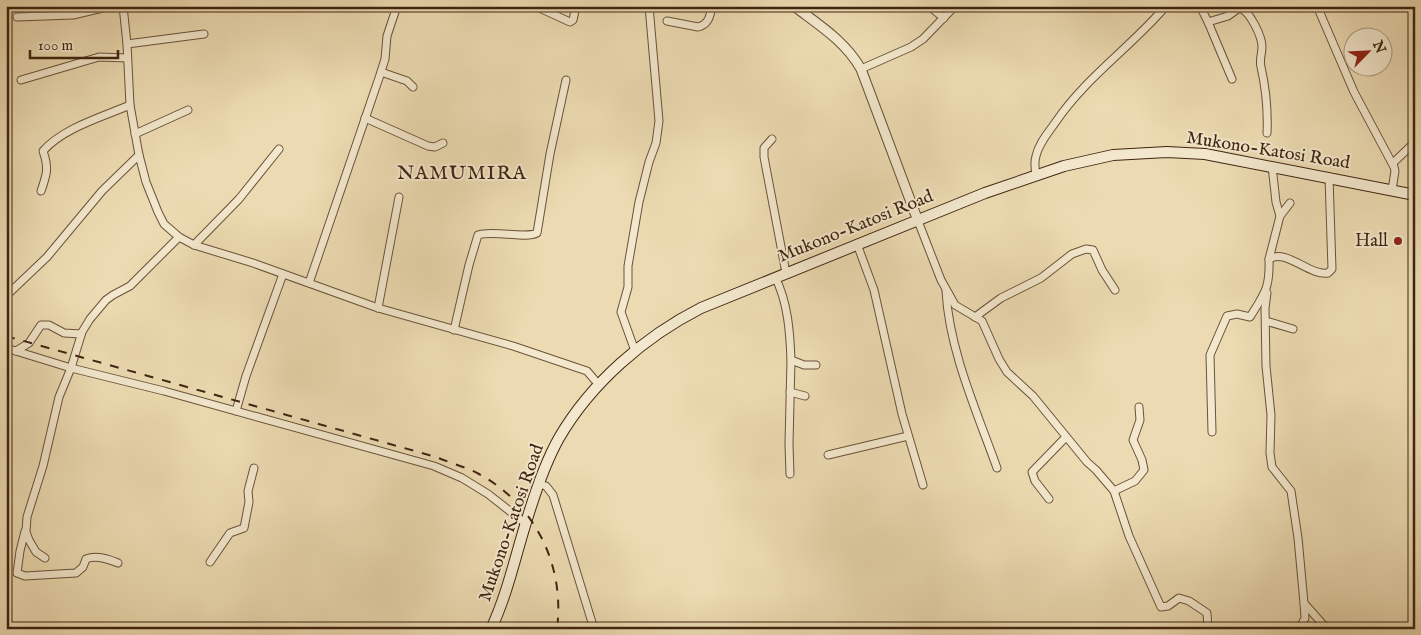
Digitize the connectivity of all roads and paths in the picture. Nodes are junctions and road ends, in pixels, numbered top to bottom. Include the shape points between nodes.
1 (111, 6) edge
2 (123, 6) edge
3 (397, 6) edge
4 (535, 6) edge
5 (576, 6) edge
6 (648, 6) edge
7 (712, 6) edge
8 (794, 6) edge
9 (929, 6) edge
10 (955, 6) edge
11 (1166, 6) edge
12 (1200, 6) edge
13 (1317, 6) edge
14 (17, 17) dead end
15 (944, 18) junction
16 (667, 21) dead end
17 (1208, 22) junction
18 (204, 34) dead end
19 (127, 44) junction
20 (127, 58) junction
21 (861, 69) junction
22 (381, 72) junction
23 (1232, 79) dead end
24 (21, 80) dead end
25 (566, 80) dead end
26 (413, 87) dead end
27 (130, 105) junction
28 (188, 110) dead end
29 (365, 118) junction
30 (135, 134) junction
31 (1267, 134) dead end
32 (772, 139) dead end
33 (1415, 142) edge
34 (443, 143) dead end
35 (279, 149) dead end
36 (139, 155) junction
37 (1393, 163) junction
38 (1272, 166) junction
39 (1036, 175) junction
40 (1329, 177) junction
41 (1392, 190) junction
42 (41, 191) dead end
43 (1415, 195) edge
44 (399, 197) dead end
45 (1290, 203) dead end
46 (1280, 216) junction
47 (918, 221) junction
48 (179, 236) junction
49 (194, 244) junction
50 (857, 244) junction
51 (1269, 259) junction
52 (786, 273) junction
53 (283, 274) junction
54 (775, 277) junction
55 (309, 283) junction
56 (946, 288) junction
57 (1114, 290) dead end
58 (1267, 290) junction
59 (6, 296) edge
60 (378, 308) junction
61 (975, 317) junction
62 (1266, 321) junction
63 (1293, 329) dead end
64 (454, 330) junction
65 (81, 334) junction
66 (6, 348) edge
67 (16, 351) junction
68 (635, 351) junction
69 (791, 360) junction
70 (816, 365) dead end
71 (71, 368) junction
72 (599, 385) junction
73 (790, 392) junction
74 (805, 396) dead end
75 (1139, 408) dead end
76 (236, 411) junction
77 (1212, 432) dead end
78 (908, 436) junction
79 (1066, 438) junction
80 (828, 456) dead end
81 (254, 468) dead end
82 (997, 468) dead end
83 (790, 474) dead end
84 (539, 484) junction
85 (923, 486) dead end
86 (1114, 491) junction
87 (1048, 499) dead end
88 (525, 523) junction
89 (26, 528) junction
90 (45, 558) dead end
91 (210, 562) dead end
92 (118, 563) dead end
93 (1304, 603) junction
94 (1300, 628) edge
95 (491, 629) edge
96 (594, 629) edge
97 (1208, 629) edge
98 (1327, 629) edge

1 - 14 street via 73,15
2 - 19 street
3 - 22 street via 387,36
4 - 5 street via 570,22
6 - 68 street via 658,122 656,143 639,202 628,266 628,287 621,312
7 - 16 street via 709,19 702,26
8 - 21 street via 837,39
9 - 15 street
10 - 15 street
11 - 39 street via 1063,109 1037,153
12 - 17 street
13 - 37 street via 1351,85
15 - 21 street via 911,47
17 - 23 street
17 - 31 street via 1228,16 1239,8 1248,13 1261,39 1260,63 1266,89
18 - 19 street
19 - 20 street
20 - 24 street via 99,57
20 - 27 street
21 - 47 street
22 - 26 street
22 - 29 street
25 - 64 street via 537,233 478,235
27 - 30 street
27 - 42 street via 63,134 48,144 43,151 47,164
28 - 30 street
29 - 34 street via 428,146 436,147
29 - 55 street
30 - 36 street
32 - 52 street via 764,148 764,157
33 - 37 street
35 - 49 street via 239,199
36 - 48 street via 158,212 164,224
36 - 59 street via 102,191 47,257
37 - 41 street
38 - 39 main road, Mukono-Katosi Road via 1205,154 1144,152 1083,161
38 - 40 main road, Mukono-Katosi Road
38 - 46 street
39 - 47 main road, Mukono-Katosi Road
40 - 41 main road, Mukono-Katosi Road
40 - 51 street via 1330,272 1319,274 1282,256
41 - 43 main road, Mukono-Katosi Road
44 - 60 street
45 - 46 street
46 - 51 street
47 - 50 main road, Mukono-Katosi Road
47 - 56 street
48 - 49 street
48 - 65 street via 130,286 109,297
49 - 53 street
50 - 52 main road, Mukono-Katosi Road
50 - 78 street via 874,290
51 - 58 street
52 - 54 main road, Mukono-Katosi Road
53 - 55 street
53 - 76 street
54 - 68 main road, Mukono-Katosi Road via 679,319
54 - 69 street via 787,320
55 - 60 street
56 - 61 street via 955,305
56 - 82 street via 946,308 953,338
57 - 61 street via 1093,250 1081,249
58 - 62 street
58 - 77 street via 1250,317 1227,316 1211,349
60 - 64 street
61 - 79 street via 982,321 1007,372 1033,396
62 - 63 street
62 - 93 street via 1271,462 1291,491
64 - 72 street via 587,371
65 - 67 street via 64,333 50,325 41,325 29,343
65 - 71 street
66 - 67 street
67 - 71 street
68 - 72 main road, Mukono-Katosi Road
69 - 70 street
69 - 73 street
71 - 76 street
71 - 89 street via 60,397
72 - 84 main road, Mukono-Katosi Road via 569,422
73 - 74 street
73 - 83 street
75 - 86 street via 1140,420 1133,440 1144,470 1135,480
76 - 88 street via 434,466 488,494
78 - 80 street
78 - 85 street
79 - 86 street
79 - 87 street via 1032,472
81 - 91 street via 244,528 230,533
84 - 88 main road, Mukono-Katosi Road
84 - 96 street via 546,486 555,501
86 - 97 street via 1140,562 1161,607 1179,598 1189,601 1206,613
88 - 95 main road, Mukono-Katosi Road
89 - 90 street via 36,552
89 - 92 street via 17,573 25,576 76,573 86,559 92,557
93 - 94 street
93 - 98 street

